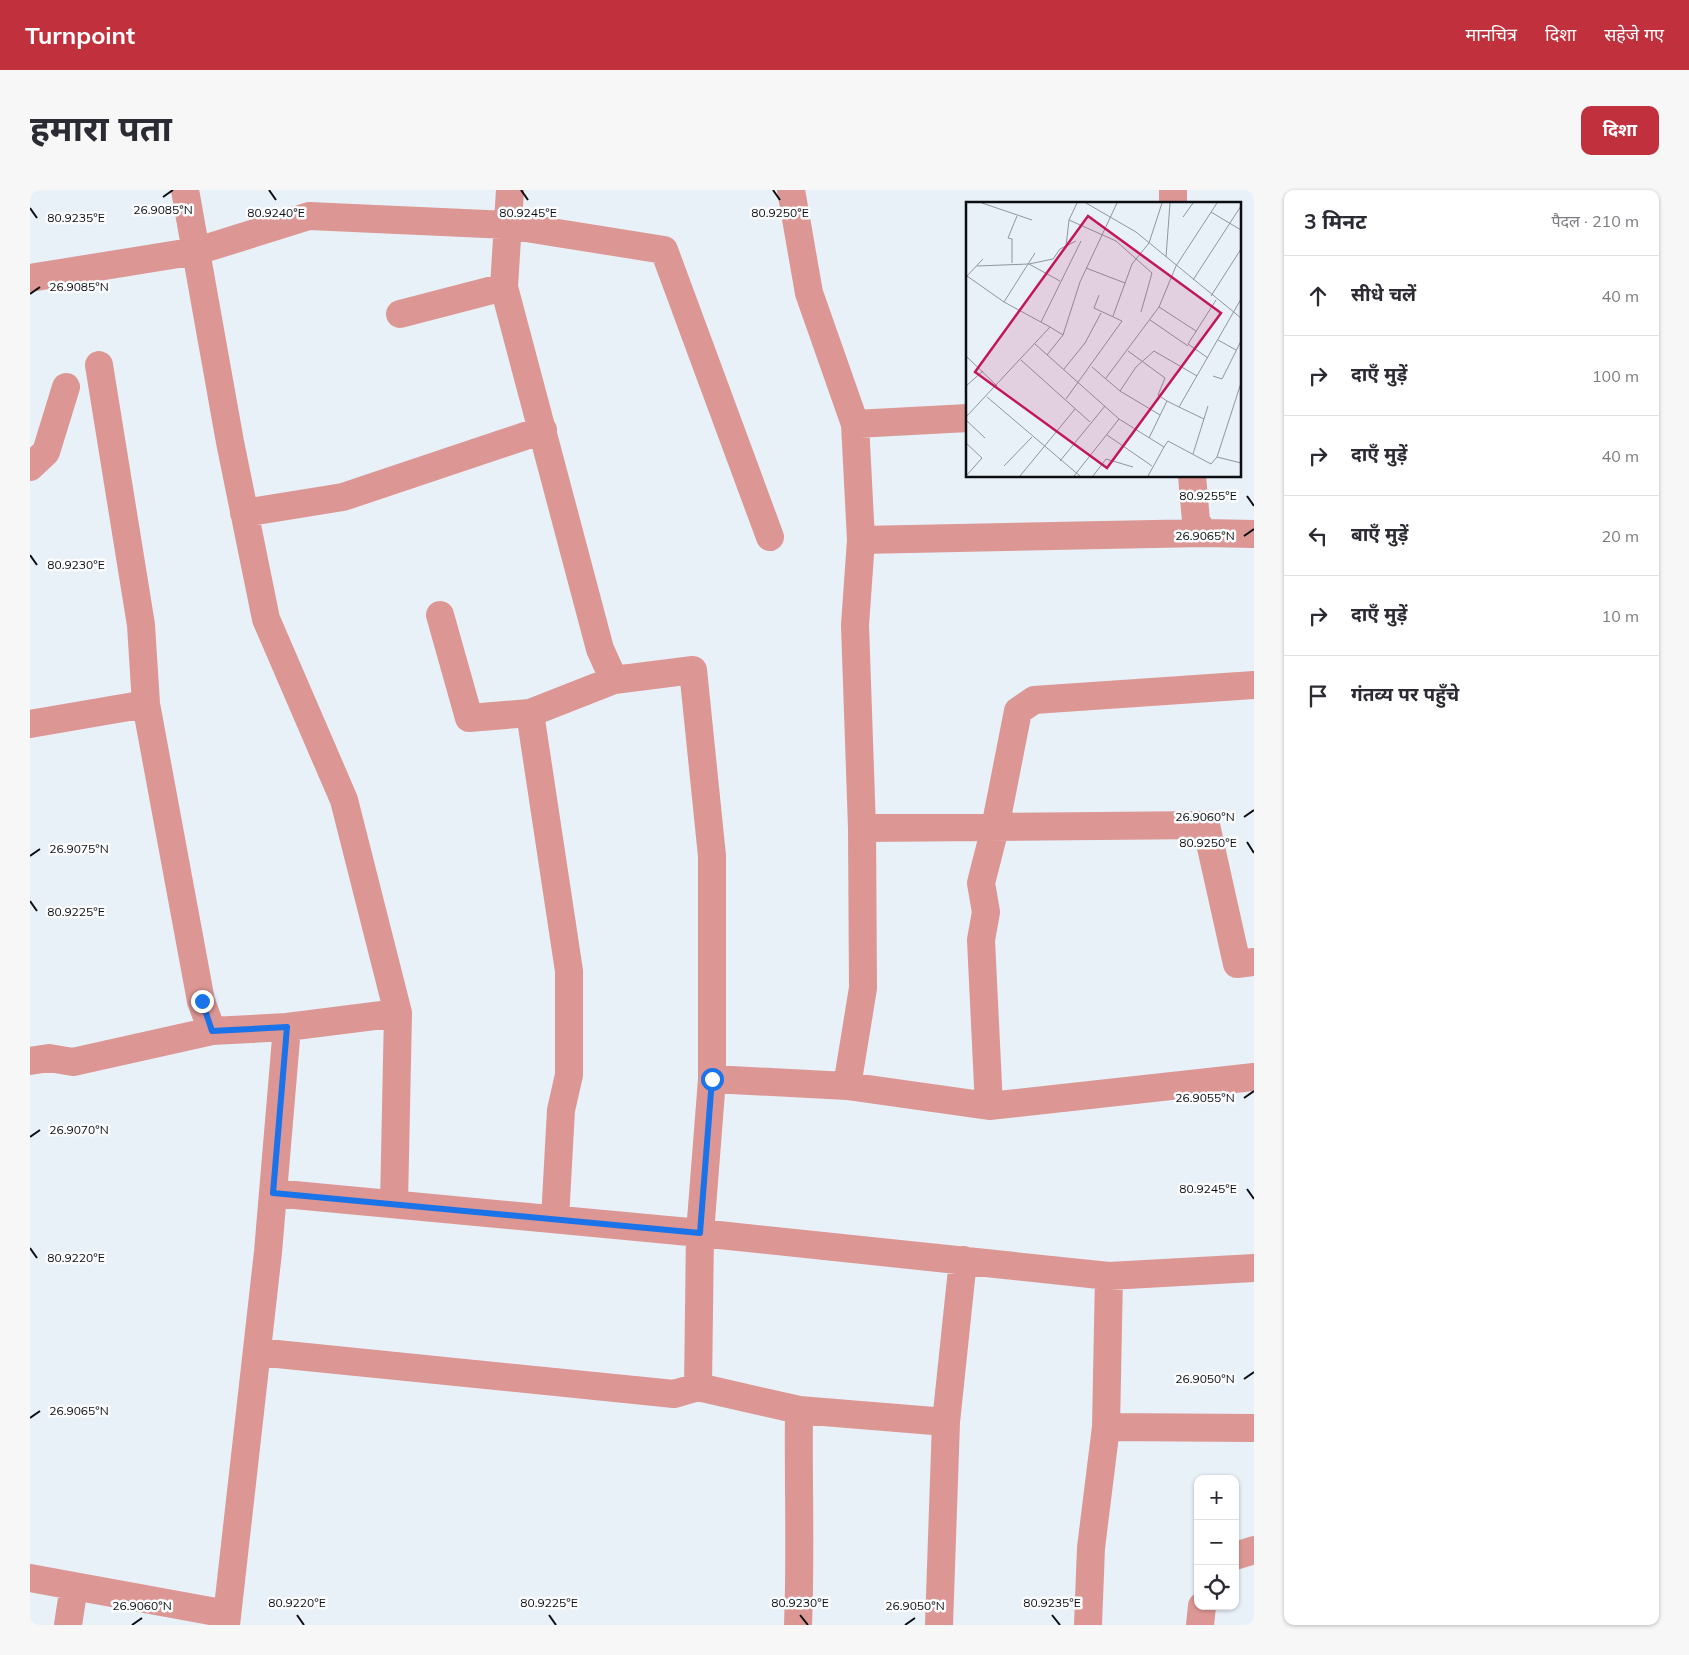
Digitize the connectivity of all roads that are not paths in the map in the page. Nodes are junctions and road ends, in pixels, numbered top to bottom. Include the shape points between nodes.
1 (185, 190) edge
2 (510, 190) edge
3 (791, 190) edge
4 (508, 225) junction
5 (197, 251) junction
6 (30, 278) edge
7 (504, 287) junction
8 (400, 314) dead end
9 (99, 365) dead end
10 (66, 387) dead end
11 (966, 418) edge
12 (855, 424) junction
13 (543, 430) junction
14 (30, 467) edge
15 (1192, 478) edge
16 (244, 513) junction
17 (1204, 533) junction
18 (1254, 534) edge
19 (770, 538) dead end
20 (861, 540) junction
21 (440, 615) dead end
22 (614, 680) junction
23 (1254, 685) edge
24 (146, 704) junction
25 (530, 713) junction
26 (30, 724) edge
27 (862, 828) junction
28 (995, 828) junction
29 (1254, 962) edge
30 (398, 1013) junction
31 (287, 1027) junction
32 (212, 1031) junction
33 (30, 1060) edge
34 (1254, 1077) edge
35 (712, 1079) junction
36 (847, 1086) junction
37 (989, 1106) junction
38 (273, 1193) junction
39 (394, 1204) junction
40 (554, 1219) junction
41 (700, 1233) junction
42 (963, 1260) junction
43 (1254, 1268) edge
44 (1109, 1276) junction
45 (257, 1352) junction
46 (698, 1387) junction
47 (799, 1410) junction
48 (946, 1422) junction
49 (1106, 1427) junction
50 (1254, 1428) edge
51 (1254, 1550) edge
52 (1239, 1555) edge
53 (30, 1578) edge
54 (74, 1586) junction
55 (1202, 1610) edge
56 (227, 1619) edge
57 (68, 1625) edge
58 (798, 1625) edge
59 (939, 1625) edge
60 (1088, 1625) edge
61 (1200, 1625) edge

1 - 5 street
2 - 4 street
3 - 12 street via 809,294
4 - 5 street via 309,216
4 - 7 street
4 - 19 street via 664,250
5 - 6 street
5 - 16 street
7 - 8 street
7 - 13 street
9 - 24 street via 141,626
10 - 14 street via 46,452
11 - 12 street
12 - 20 street
13 - 16 street via 343,497
13 - 22 street via 600,649
15 - 17 street via 1196,520
16 - 30 street via 266,619 344,800
17 - 18 street
17 - 20 street
20 - 27 street via 856,625
21 - 25 street via 468,718
22 - 25 street
22 - 35 street via 693,670 712,856
23 - 28 street via 1034,700 1018,711
24 - 26 street
24 - 32 street via 202,1001
25 - 40 street via 568,970 569,1075 562,1110
27 - 28 street
27 - 36 street via 863,988
28 - 29 street via 1206,825 1237,964
28 - 37 street via 981,883 986,912 981,940
30 - 31 street
30 - 39 street
31 - 32 street
31 - 38 street
32 - 33 street via 73,1062 48,1058
34 - 37 street
35 - 36 street
35 - 41 street
36 - 37 street
38 - 39 street
38 - 45 street
39 - 40 street
40 - 41 street
41 - 42 street
41 - 46 street
42 - 44 street
42 - 48 street
43 - 44 street
44 - 49 street
45 - 46 street via 674,1394
45 - 56 street
46 - 47 street
47 - 48 street
47 - 58 street via 797,1508 801,1543
48 - 59 street
49 - 50 street
49 - 60 street via 1091,1548
51 - 52 street
53 - 54 street
54 - 56 street
54 - 57 street
55 - 61 street

